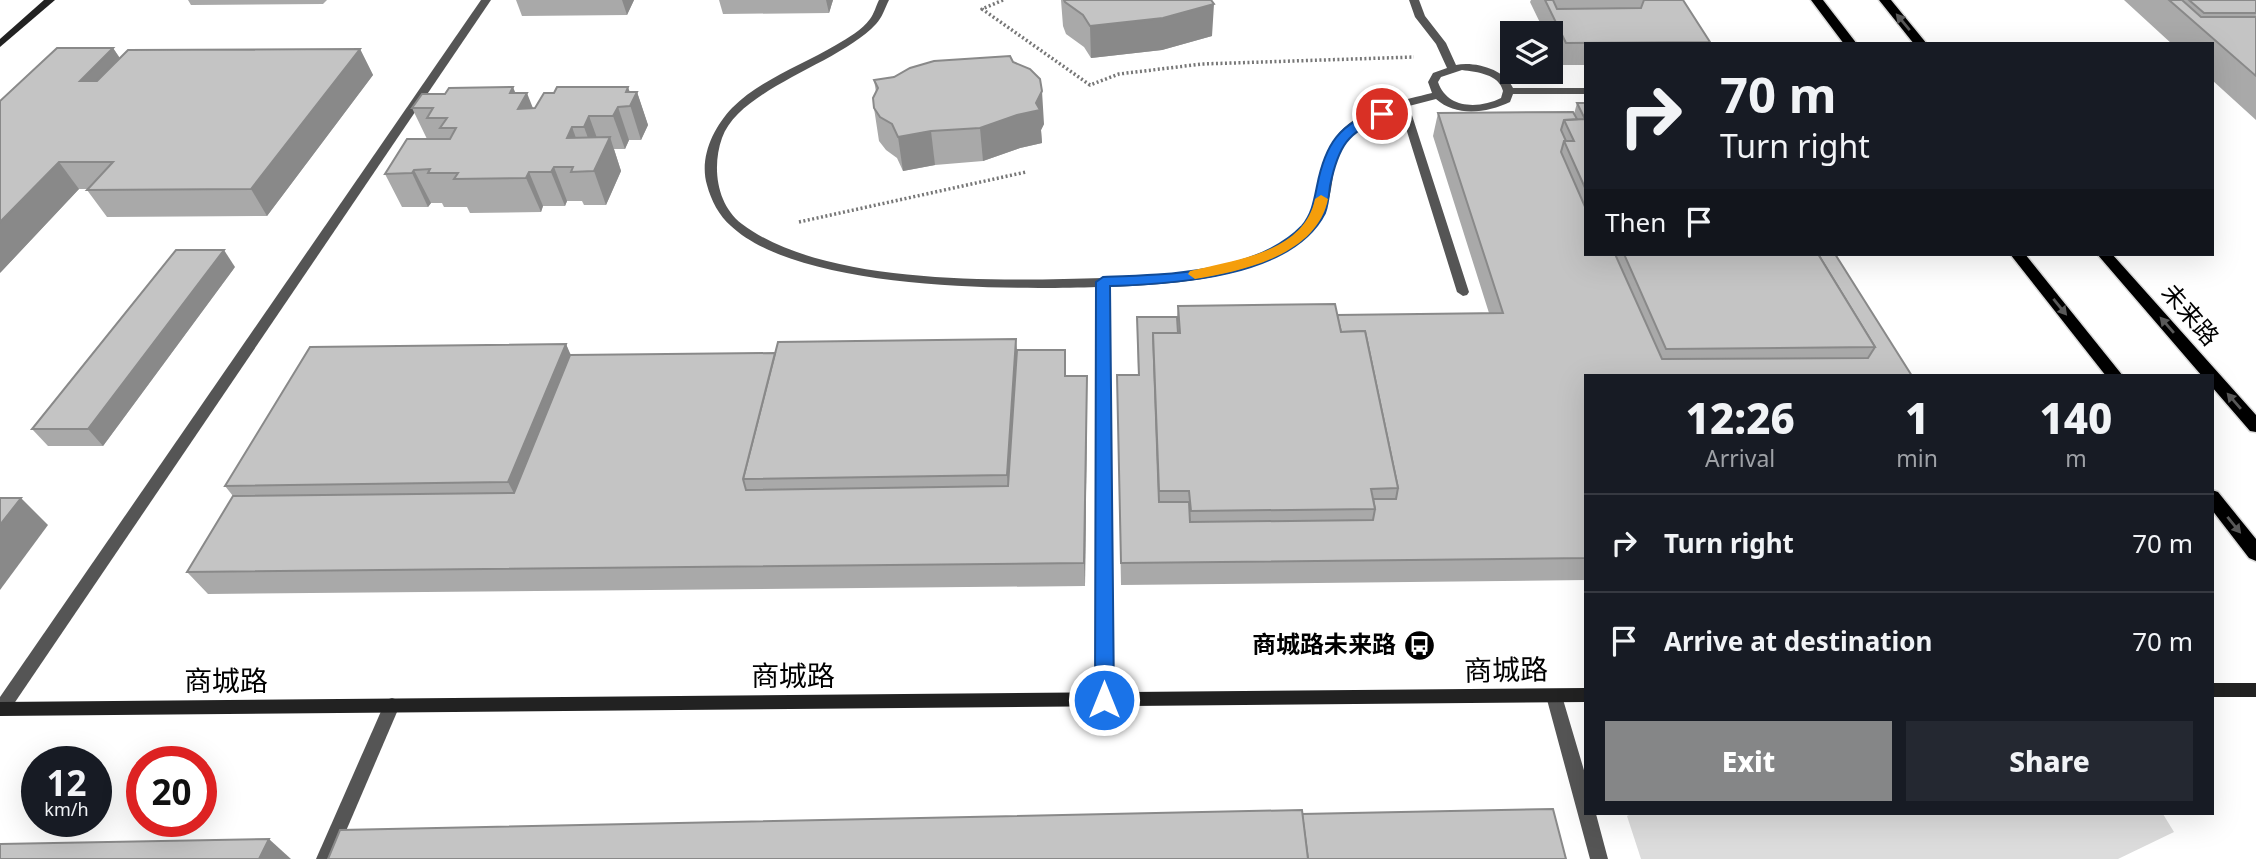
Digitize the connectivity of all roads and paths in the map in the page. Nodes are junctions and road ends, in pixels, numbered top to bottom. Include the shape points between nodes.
1 (50, 0) edge
2 (485, 0) edge
3 (884, 0) edge
4 (1003, 0) edge
5 (1414, 0) edge
6 (1817, 0) edge
7 (1885, 0) edge
8 (1849, 42) edge
9 (1920, 42) edge
10 (0, 44) edge
11 (1446, 56) junction
12 (1452, 69) junction
13 (1509, 90) junction
14 (1584, 91) edge
15 (1438, 95) junction
16 (1404, 106) junction
17 (1026, 172) dead end
18 (798, 222) dead end
19 (2019, 256) edge
20 (2106, 256) edge
21 (1103, 282) junction
22 (1463, 292) dead end
23 (2113, 374) edge
24 (2210, 374) edge
25 (2214, 378) edge
26 (2256, 426) edge
27 (2214, 500) edge
28 (2256, 553) edge
29 (2256, 690) edge
30 (2214, 691) edge
31 (1584, 695) edge
32 (1554, 696) junction
33 (1104, 700) junction
34 (391, 705) junction
35 (1, 709) edge
36 (1584, 805) edge
37 (1587, 815) edge
38 (325, 859) edge
39 (1599, 859) edge

1 - 10 street
2 - 35 street
3 - 21 street via 872,25 759,92 732,114 715,139 709,167 719,201 737,226 807,261 861,273 981,282
4 - 11 path via 982,9 1090,85 1119,74 1202,64
5 - 11 street via 1420,18
6 - 8 main road
9 -> 7 main road
11 - 12 street
12 - 13 street via 1492,73
12 - 15 street via 1437,75 1433,82
13 - 14 street
13 - 15 street via 1506,100 1484,109 1453,105
15 - 16 street
16 - 21 street via 1348,130 1329,156 1319,211 1307,229 1280,250 1227,269 1166,279
16 - 22 street
17 - 18 path
19 -> 23 main road
24 -> 20 main road, 未来路
21 - 33 street
26 -> 25 main road, 未来路
27 -> 28 main road
29 - 30 street
31 - 32 street, 商城路
32 - 33 street, 商城路
32 - 36 street
33 - 34 street, 商城路
34 - 35 street, 商城路
34 - 38 street
37 - 39 street

